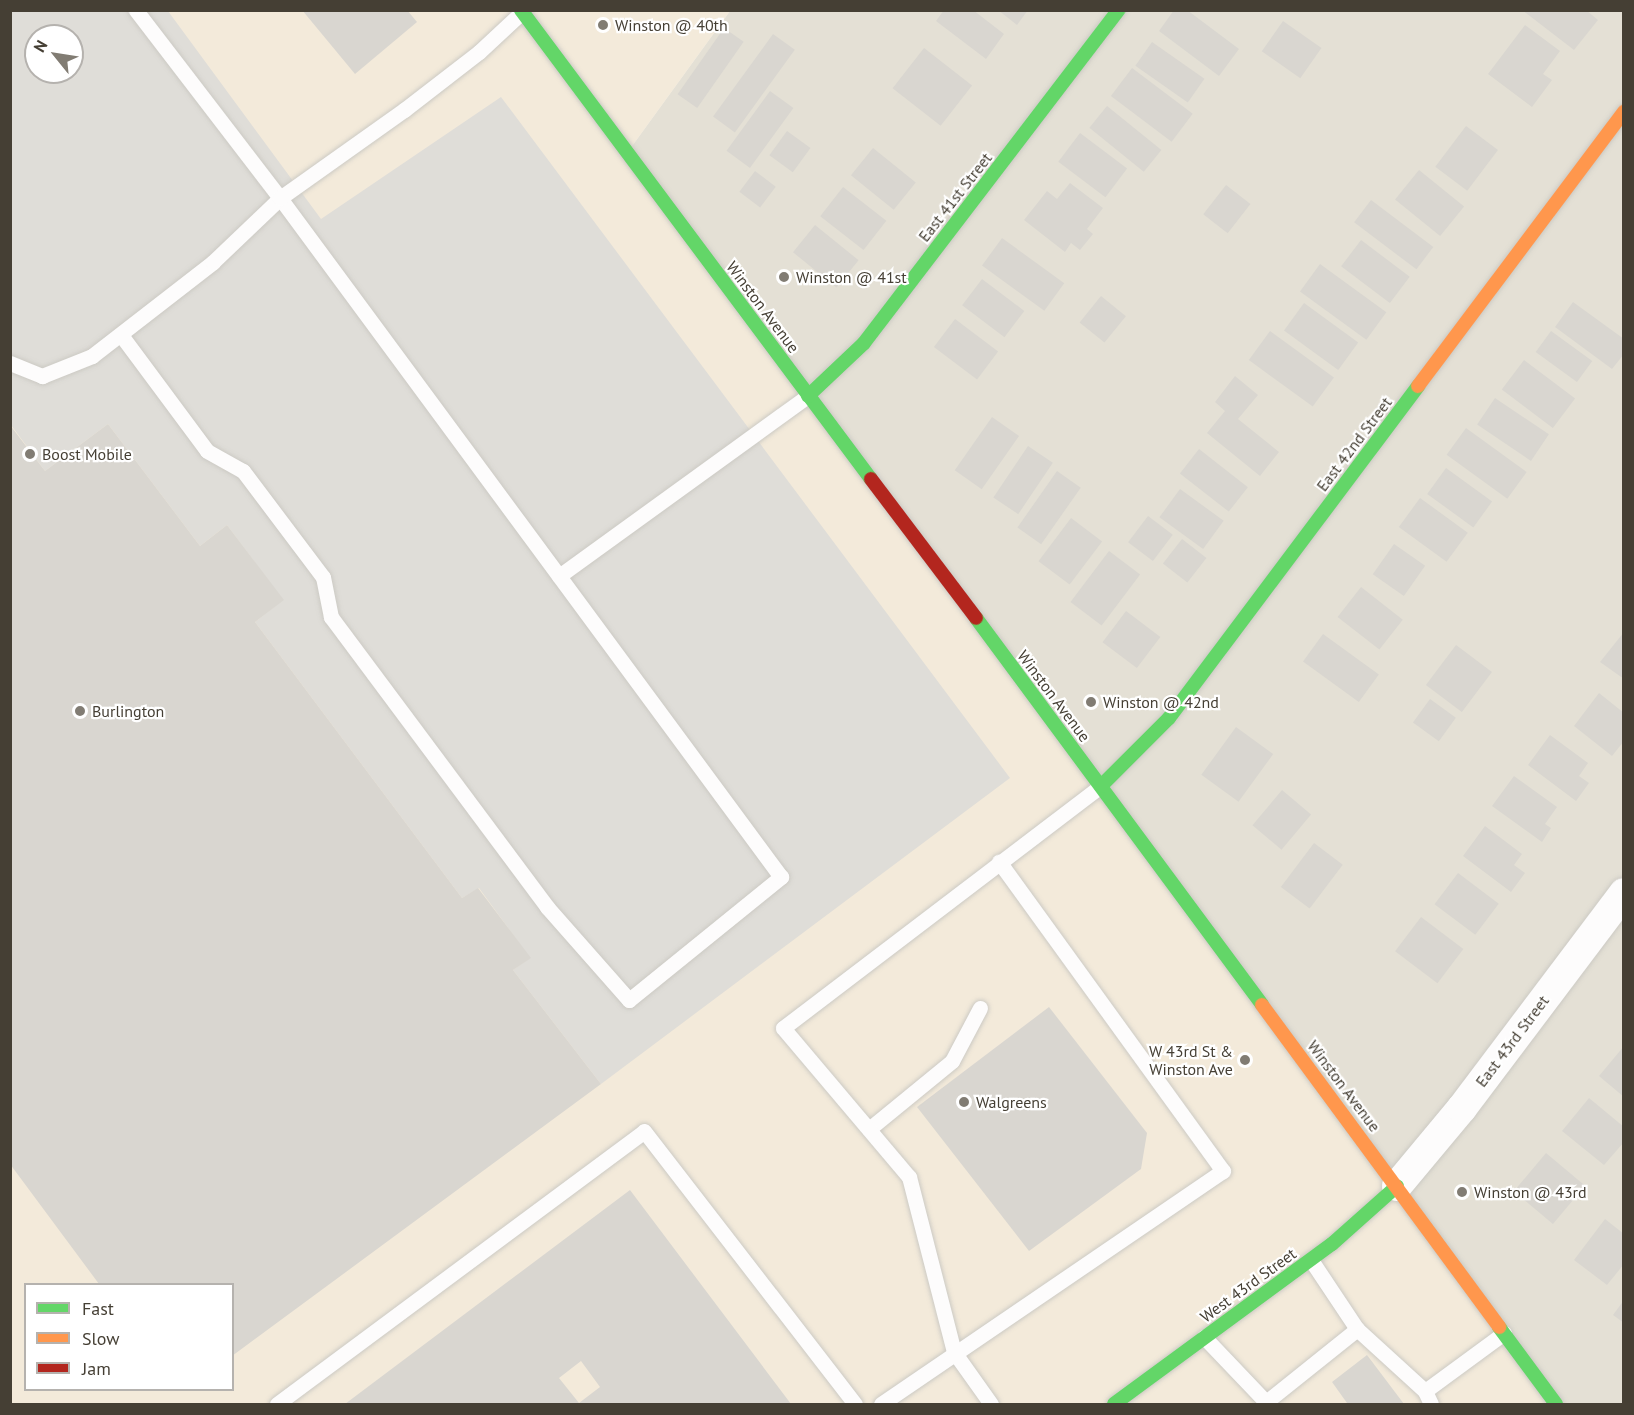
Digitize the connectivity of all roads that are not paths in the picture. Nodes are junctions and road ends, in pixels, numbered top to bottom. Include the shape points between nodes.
1 (136, 10) edge
2 (1119, 10) edge
3 (522, 11) edge
4 (1623, 112) edge
5 (280, 198) junction
6 (121, 335) junction
7 (10, 363) edge
8 (808, 396) junction
9 (559, 576) junction
10 (1101, 786) junction
11 (999, 862) junction
12 (1623, 893) edge
13 (980, 1008) dead end
14 (869, 1129) junction
15 (1397, 1186) junction
16 (1311, 1260) junction
17 (1357, 1329) junction
18 (1504, 1333) junction
19 (1204, 1337) junction
20 (954, 1352) junction
21 (1428, 1398) edge
22 (277, 1404) edge
23 (855, 1404) edge
24 (881, 1404) edge
25 (991, 1404) edge
26 (1114, 1404) edge
27 (1556, 1404) edge

1 - 5 lane
2 - 8 main road, East 41st Street via 864,343
3 - 5 lane via 479,52 404,110
3 - 8 main road, Winston Avenue
4 - 10 main road, East 42nd Street via 1169,718
5 - 6 lane via 213,262
5 - 9 lane
6 - 7 lane via 93,356 42,376
6 - 9 lane via 207,451 243,471 323,577 331,617 547,908 629,1000 781,877
8 - 9 lane
8 - 10 main road, Winston Avenue
10 - 11 lane
10 - 15 main road, Winston Avenue
11 - 14 lane via 783,1028
11 - 20 lane via 1223,1171
12 - 15 street, East 43rd Street via 1462,1108
13 - 14 lane via 952,1061
14 - 20 lane via 909,1177
15 - 16 main road, West 43rd Street
15 - 18 main road, Winston Avenue
16 - 17 lane
16 - 19 main road, West 43rd Street
17 - 19 lane via 1266,1402
17 - 21 lane
18 - 21 lane
18 - 27 main road, Winston Avenue
19 - 26 main road, West 43rd Street
20 - 24 lane
20 - 25 lane
22 - 23 lane via 644,1131

